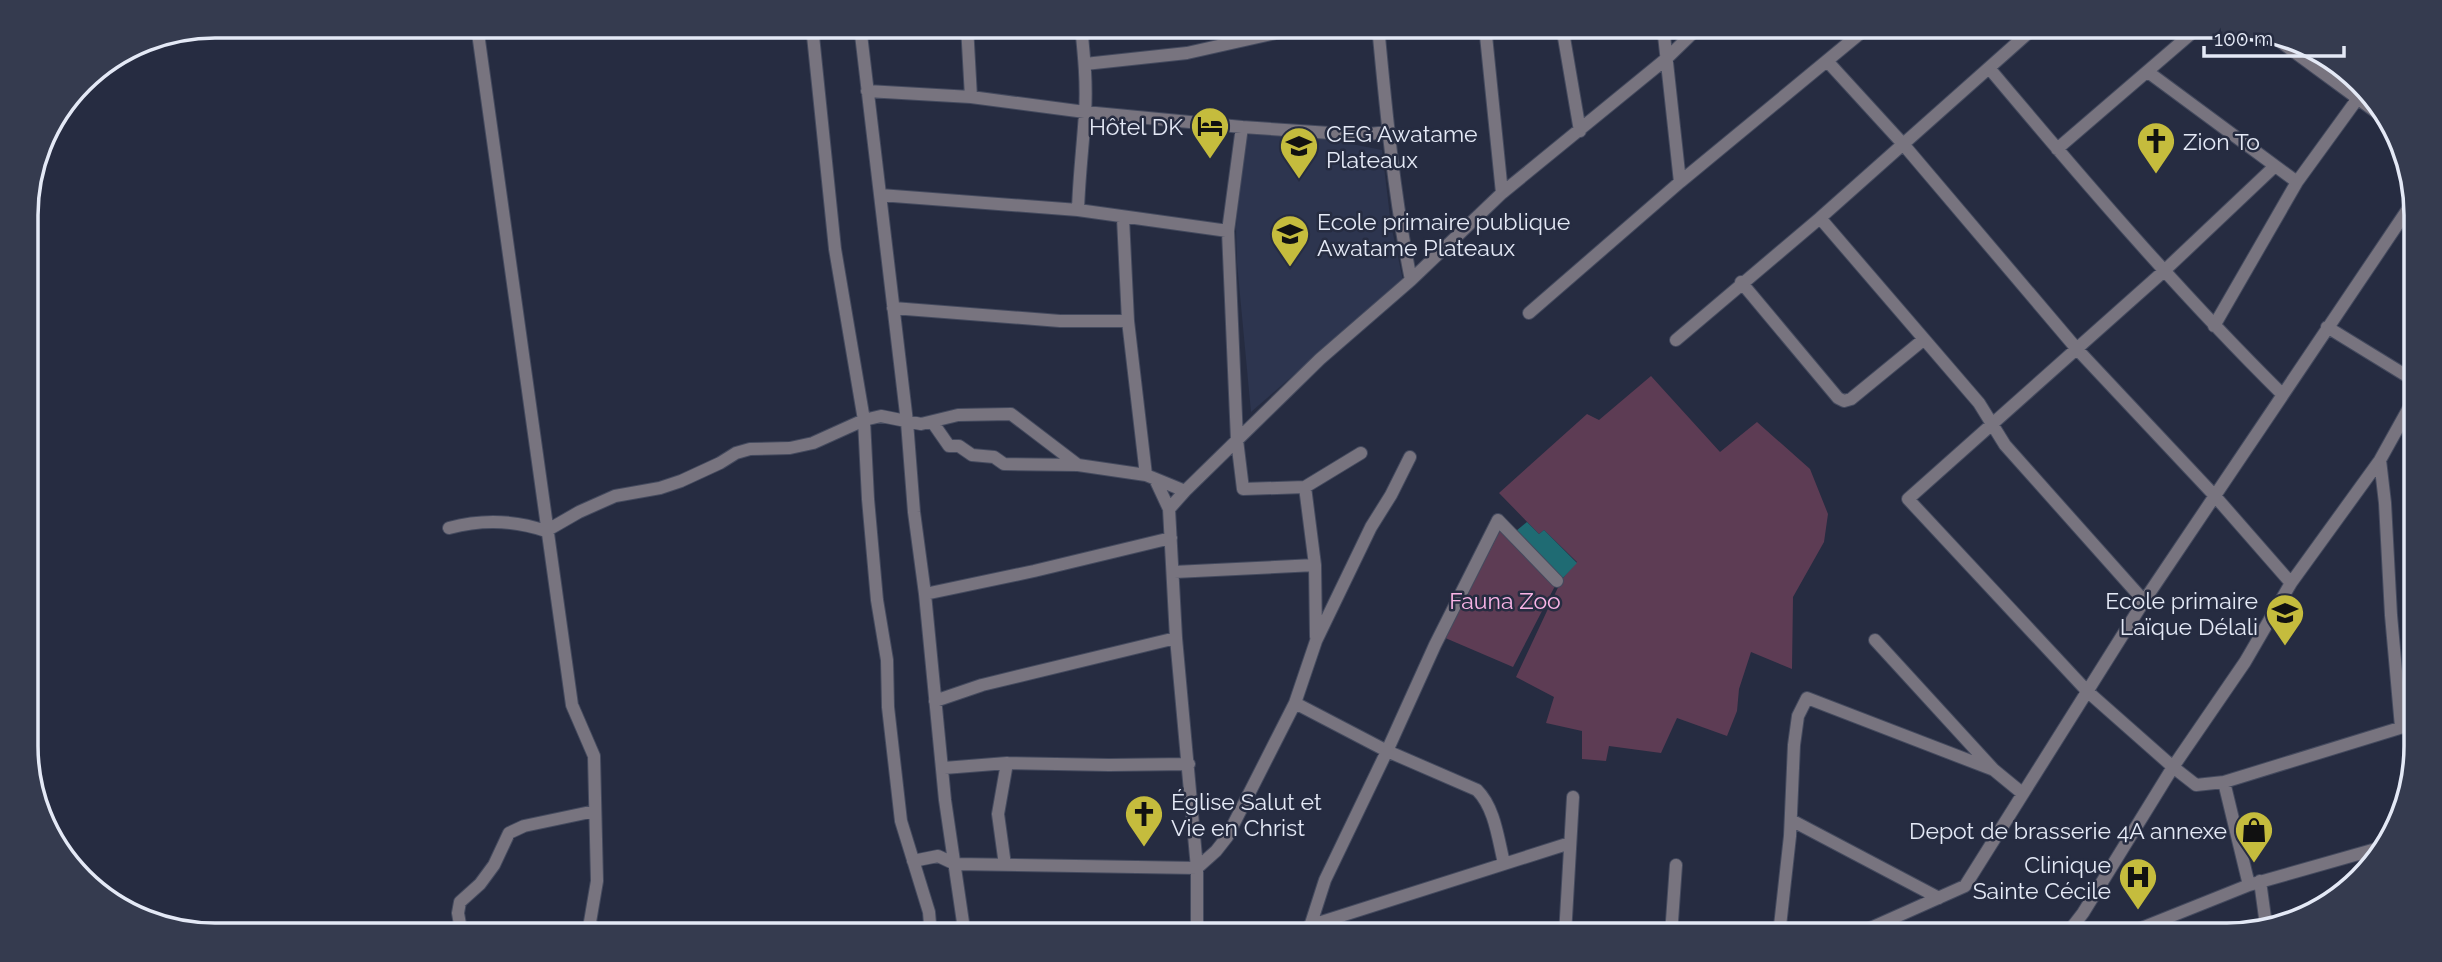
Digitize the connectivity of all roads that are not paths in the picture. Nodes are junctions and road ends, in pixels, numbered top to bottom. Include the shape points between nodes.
1 (1252, 38) edge
2 (1379, 38) edge
3 (1486, 38) edge
4 (1564, 38) edge
5 (1664, 38) edge
6 (1687, 38) edge
7 (1855, 38) edge
8 (2022, 38) edge
9 (2186, 38) edge
10 (479, 39) edge
11 (813, 39) edge
12 (861, 39) edge
13 (968, 39) edge
14 (1082, 39) edge
15 (2299, 55) edge
16 (1666, 59) junction
17 (1828, 62) junction
18 (1085, 64) junction
19 (1989, 68) junction
20 (2147, 72) junction
21 (867, 91) junction
22 (971, 97) junction
23 (2358, 98) joint
24 (1085, 112) junction
25 (1242, 127) junction
26 (1580, 131) junction
27 (1388, 132) junction
28 (1903, 144) junction
29 (2056, 149) junction
30 (2275, 166) junction
31 (1680, 182) junction
32 (2297, 182) junction
33 (1502, 193) junction
34 (880, 195) junction
35 (1078, 210) junction
36 (2404, 215) edge
37 (1123, 218) junction
38 (1820, 218) junction
39 (1228, 232) junction
40 (2165, 271) junction
41 (1410, 279) junction
42 (1741, 282) junction
43 (893, 308) junction
44 (1529, 313) dead end
45 (1128, 321) junction
46 (2214, 326) junction
47 (2327, 327) junction
48 (1676, 340) dead end
49 (1923, 340) junction
50 (2076, 348) junction
51 (2404, 375) edge
52 (2282, 394) junction
53 (2404, 416) edge
54 (864, 420) junction
55 (907, 422) junction
56 (933, 423) junction
57 (1991, 424) junction
58 (1237, 440) junction
59 (1361, 453) dead end
60 (1410, 457) dead end
61 (2379, 460) junction
62 (1078, 464) junction
63 (1151, 477) junction
64 (1305, 487) junction
65 (1185, 491) junction
66 (2214, 495) junction
67 (1169, 509) junction
68 (449, 528) dead end
69 (546, 531) junction
70 (1171, 538) junction
71 (1315, 565) junction
72 (1174, 572) junction
73 (1558, 581) dead end
74 (2291, 583) junction
75 (925, 594) junction
76 (2144, 601) junction
77 (1176, 638) junction
78 (1875, 640) dead end
79 (1316, 641) junction
80 (2087, 691) junction
81 (935, 701) junction
82 (1294, 703) junction
83 (2404, 726) edge
84 (2401, 727) junction
85 (1387, 751) junction
86 (1007, 763) junction
87 (1189, 764) junction
88 (2173, 767) junction
89 (944, 768) junction
90 (1994, 770) junction
91 (2224, 782) junction
92 (2022, 793) junction
93 (1573, 797) dead end
94 (595, 811) junction
95 (1791, 820) junction
96 (1570, 843) junction
97 (2369, 851) edge
98 (913, 861) junction
99 (1504, 863) junction
100 (955, 864) junction
101 (1005, 865) junction
102 (1676, 865) dead end
103 (1197, 867) junction
104 (2255, 883) junction
105 (1939, 898) junction
106 (2264, 919) edge
107 (460, 923) edge
108 (591, 923) edge
109 (930, 923) edge
110 (963, 923) edge
111 (1197, 923) edge
112 (1311, 923) edge
113 (1331, 923) edge
114 (1566, 923) edge
115 (1672, 923) edge
116 (1780, 923) edge
117 (1882, 923) edge
118 (2075, 923) edge
119 (2154, 923) edge

1 - 18 street via 1187,53
2 - 27 street
3 - 33 street
4 - 26 street
5 - 16 street
6 - 16 street
7 - 17 street
8 - 19 street
9 - 20 street
10 - 69 street
11 - 54 street via 832,227
12 - 21 street
13 - 22 street
14 - 18 street
15 - 23 street
16 - 26 street
16 - 31 street
17 - 28 street
17 - 31 street
18 - 24 street
19 - 28 street
19 - 29 street
20 - 29 street
20 - 30 street
21 - 22 street
21 - 34 street
22 - 24 street
23 - 32 street
24 - 25 street
24 - 35 street
25 - 27 street via 1360,135
25 - 39 street
26 - 33 street
27 - 41 street
28 - 38 street
28 - 50 street
29 - 40 street
30 - 32 street
30 - 40 street
31 - 44 street
32 - 46 street
33 - 41 street
34 - 35 street
34 - 43 street
35 - 37 street
36 - 47 street
37 - 39 street
37 - 45 street
38 - 42 street
38 - 49 street
39 - 58 street
40 - 46 street
40 - 50 street
41 - 58 street
42 - 48 street
42 - 49 street via 1844,401
43 - 45 street via 1060,321
43 - 55 street
45 - 63 street
46 - 52 street
47 - 51 street
47 - 52 street
49 - 57 street via 1979,403
50 - 57 street
50 - 66 street
52 - 66 street
53 - 61 street
54 - 55 street via 881,416
54 - 69 street via 813,443 736,453 681,481 615,496
54 - 98 street via 888,707 901,821
55 - 56 street
55 - 75 street
56 - 62 street via 949,446 959,446 972,455 994,457 1004,464
56 - 62 street via 958,415 1011,414
57 - 76 street
57 - 80 street via 1908,499
58 - 64 street via 1243,489
58 - 65 street
59 - 64 street
60 - 79 street
61 - 74 street
61 - 84 street
62 - 63 street
63 - 65 street
63 - 67 street
64 - 71 street
65 - 67 street
66 - 74 street
66 - 76 street
67 - 70 street
68 - 69 street via 486,522 524,524
69 - 94 street via 572,705 594,756
70 - 72 street
70 - 75 street
71 - 72 street
71 - 79 street
72 - 77 street
73 - 85 street via 1498,520 1434,645
74 - 88 street via 2245,662
75 - 81 street
76 - 80 street
77 - 81 street via 982,685
77 - 87 street
78 - 90 street
79 - 82 street
80 - 88 street
80 - 92 street
81 - 89 street
82 - 85 street
82 - 103 street via 1227,836
83 - 84 street
84 - 91 street
85 - 99 street via 1477,790 1490,811
85 - 112 street via 1325,880
86 - 87 street
86 - 89 street
86 - 101 street via 998,814
87 - 103 street
88 - 91 street via 2196,785
88 - 118 street
89 - 100 street
90 - 92 street
90 - 95 street via 1807,698 1798,716
91 - 104 street
92 - 105 street via 1965,886
93 - 96 street
94 - 107 street via 509,833 494,866 460,902
94 - 108 street via 597,881
95 - 105 street
95 - 116 street
96 - 99 street
96 - 114 street
97 - 104 street
98 - 100 street via 938,856
98 - 109 street
99 - 113 street
100 - 101 street
100 - 110 street
101 - 103 street
102 - 115 street
103 - 111 street
104 - 106 street
104 - 119 street
105 - 117 street

